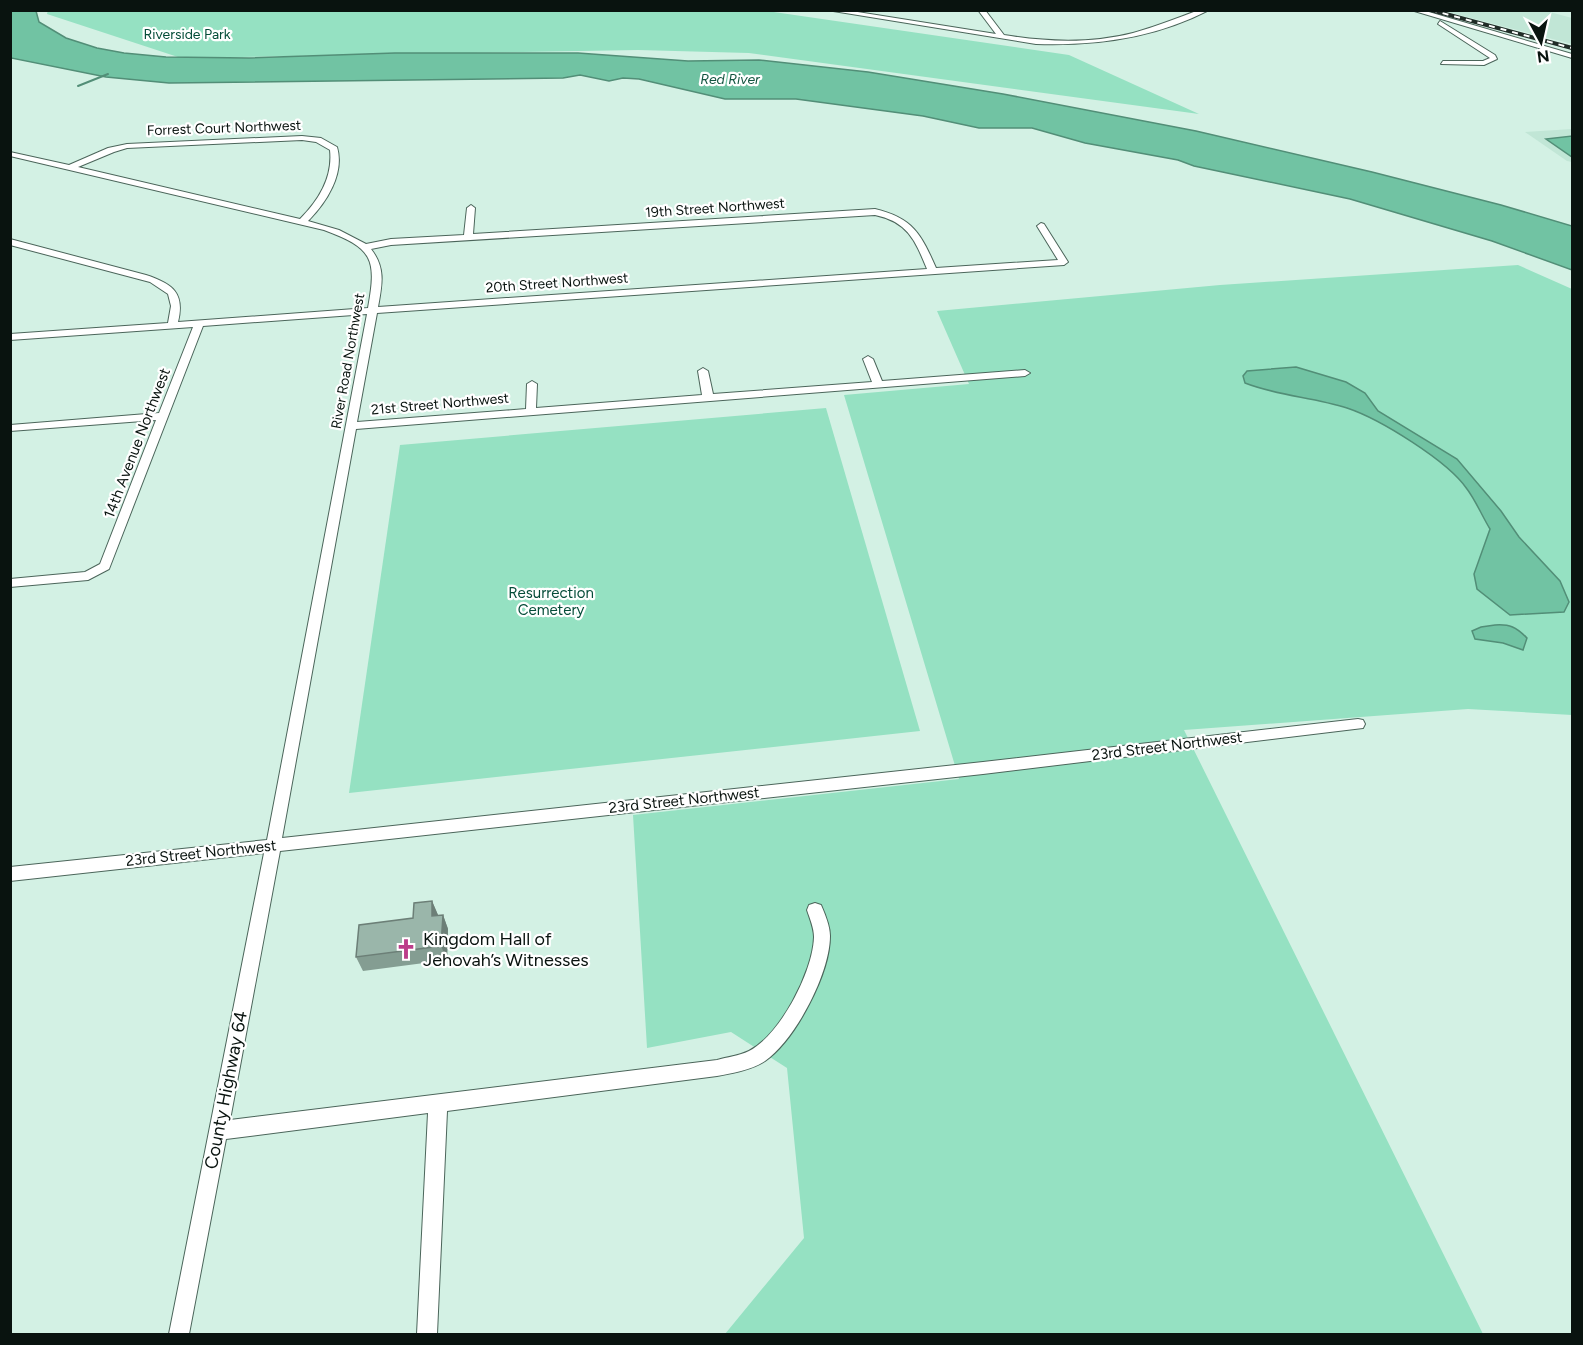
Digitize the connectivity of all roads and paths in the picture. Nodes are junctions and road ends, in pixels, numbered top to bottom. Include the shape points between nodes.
1 (830, 10) edge
2 (981, 10) edge
3 (1206, 10) edge
4 (1414, 10) edge
5 (1428, 15) junction
6 (1001, 36) junction
7 (1572, 56) edge
8 (1443, 63) dead end
9 (10, 154) edge
10 (70, 168) junction
11 (471, 208) dead end
12 (302, 222) junction
13 (1041, 226) dead end
14 (468, 237) junction
15 (10, 242) edge
16 (366, 247) junction
17 (933, 271) junction
18 (372, 310) junction
19 (199, 324) junction
20 (172, 326) junction
21 (10, 337) edge
22 (868, 359) dead end
23 (703, 371) dead end
24 (1025, 373) dead end
25 (532, 384) dead end
26 (878, 385) junction
27 (708, 398) junction
28 (531, 412) junction
29 (162, 416) junction
30 (351, 426) junction
31 (10, 428) edge
32 (10, 583) edge
33 (1358, 724) dead end
34 (273, 845) junction
35 (10, 874) edge
36 (815, 910) dead end
37 (438, 1103) junction
38 (217, 1131) junction
39 (179, 1335) edge
40 (427, 1335) edge

1 - 6 street
2 - 6 street
3 - 6 street via 1126,37 1092,42 1061,43
4 - 5 street
5 - 7 street
5 - 8 street via 1494,59 1484,63
9 - 10 street
10 - 12 street
10 - 12 street, Forrest Court Northwest via 127,146 318,140 334,149 335,159 325,194
11 - 14 street
12 - 16 street via 345,235
13 - 17 street, 20th Street Northwest via 1064,262
14 - 16 street, 19th Street Northwest
14 - 17 street, 19th Street Northwest via 875,212 908,224
15 - 20 street via 164,285 175,295 177,304
16 - 18 street, River Road Northwest via 376,260 378,273
17 - 18 street, 20th Street Northwest
18 - 19 street, 20th Street Northwest
18 - 30 street, River Road Northwest
19 - 20 street, 20th Street Northwest
19 - 29 street, 14th Avenue Northwest
20 - 21 street, 20th Street Northwest
22 - 26 street
23 - 27 street
24 - 26 street, 21st Street Northwest
25 - 28 street, 21st Street Northwest
26 - 27 street, 21st Street Northwest
27 - 28 street, 21st Street Northwest
28 - 30 street, 21st Street Northwest
29 - 31 street
29 - 32 street, 14th Avenue Northwest via 109,558 100,570 81,577
30 - 34 street, River Road Northwest
33 - 34 street, 23rd Street Northwest
34 - 35 street, 23rd Street Northwest
34 - 38 street, County Highway 64
36 - 37 street via 822,936 815,967 787,1026 757,1057 717,1068
37 - 38 street
37 - 40 street
38 - 39 street, County Highway 64

